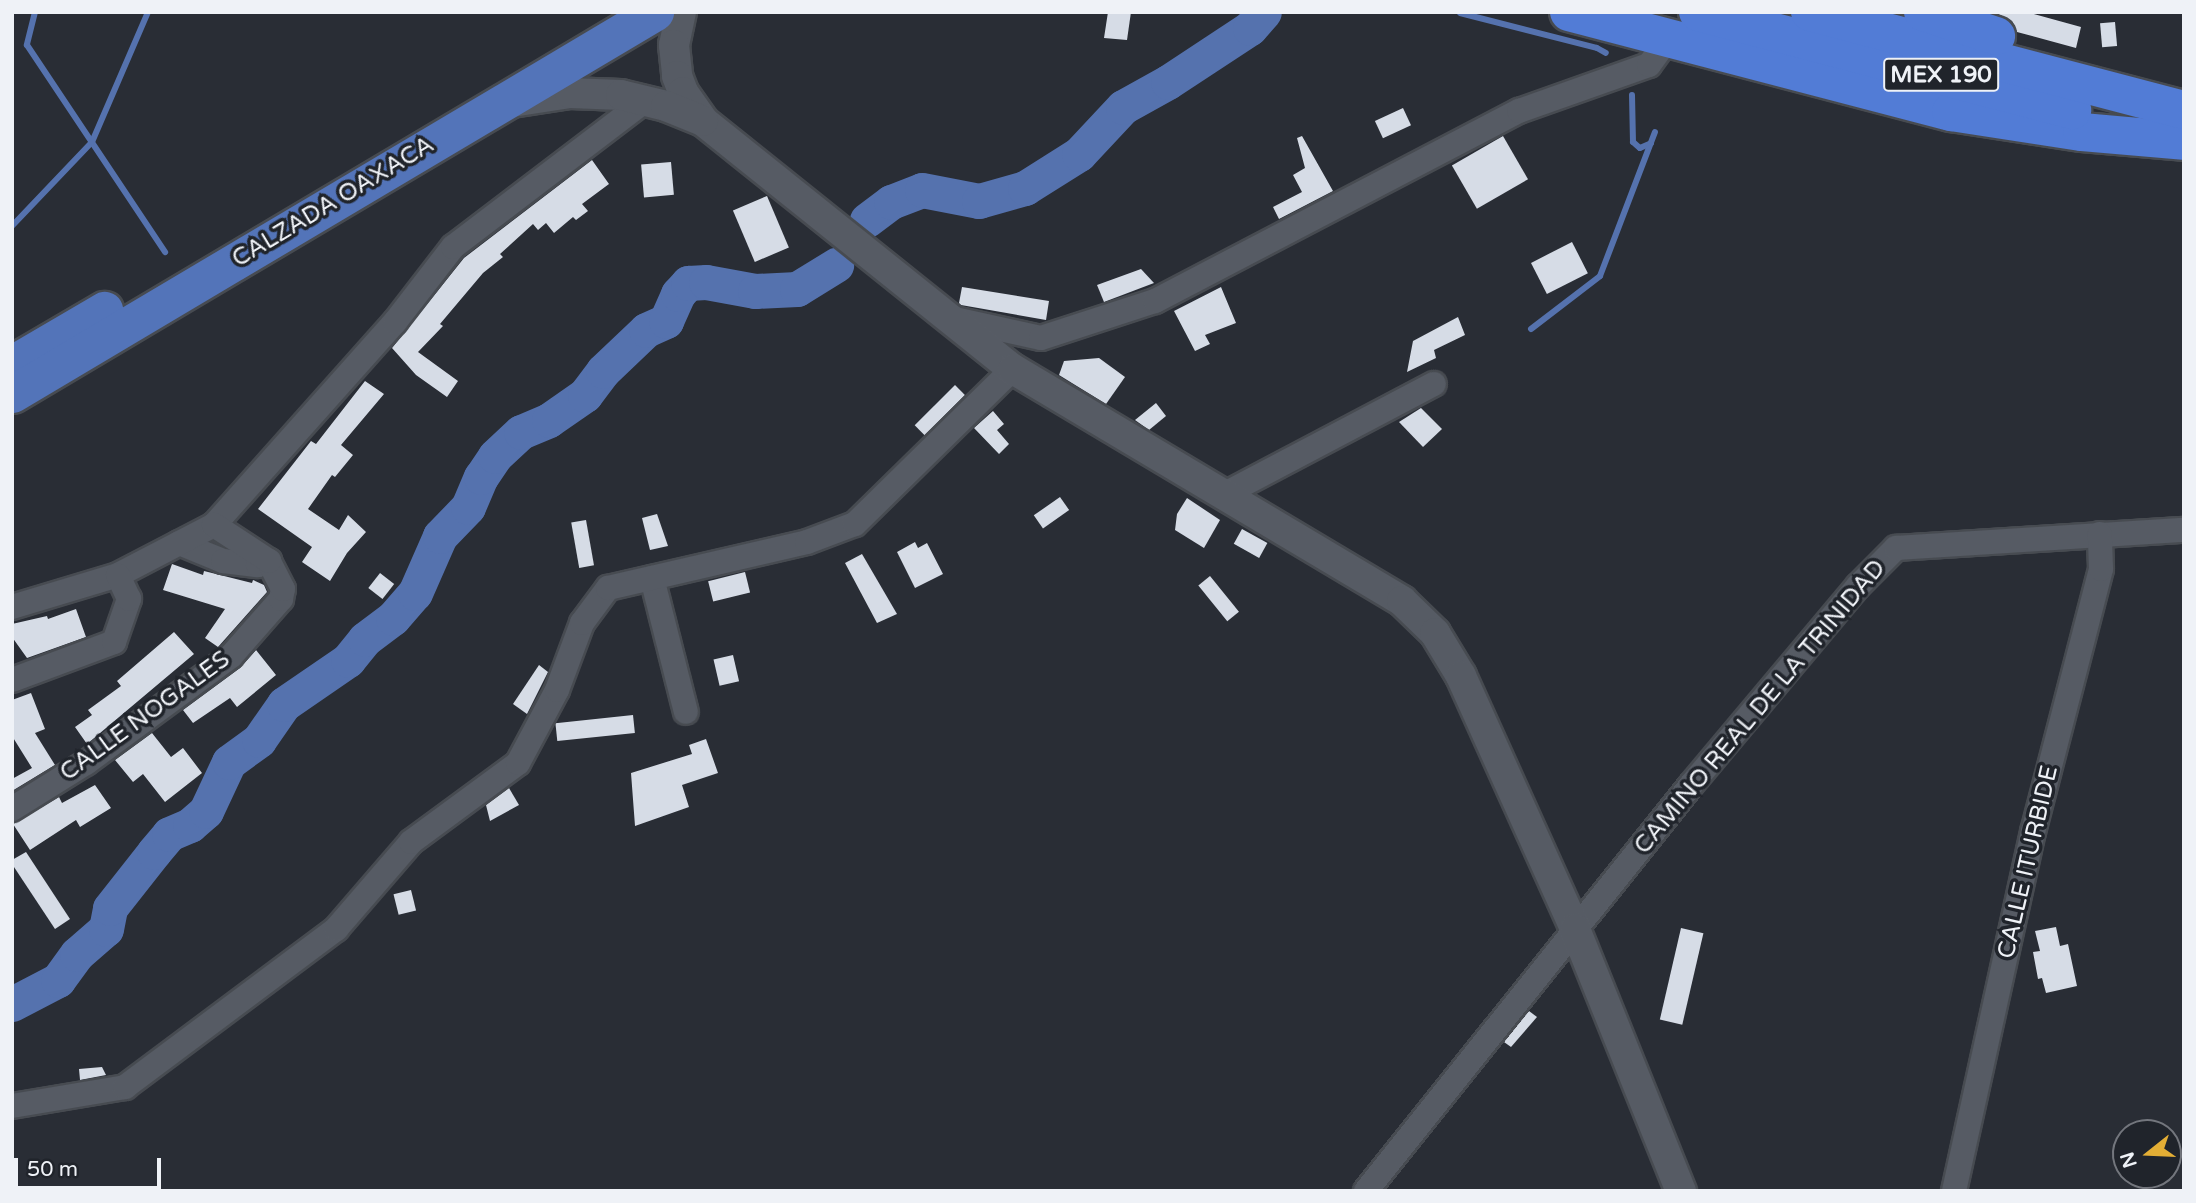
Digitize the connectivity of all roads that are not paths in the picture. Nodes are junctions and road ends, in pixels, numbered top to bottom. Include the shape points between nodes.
1 (604, 12) edge
2 (655, 12) edge
3 (681, 12) edge
4 (1569, 12) edge
5 (1698, 12) edge
6 (1810, 12) edge
7 (1935, 14) edge
8 (1669, 37) junction
9 (2122, 93) junction
10 (646, 100) junction
11 (488, 110) junction
12 (2184, 110) edge
13 (703, 121) junction
14 (2184, 141) edge
15 (941, 311) junction
16 (12, 364) edge
17 (1013, 369) junction
18 (1434, 384) dead end
19 (12, 394) edge
20 (1225, 494) junction
21 (214, 525) junction
22 (2184, 530) edge
23 (2100, 534) junction
24 (179, 543) junction
25 (269, 561) junction
26 (118, 575) junction
27 (652, 578) junction
28 (12, 607) edge
29 (12, 680) edge
30 (687, 712) dead end
31 (12, 809) edge
32 (1575, 929) junction
33 (12, 1106) edge
34 (1366, 1191) edge
35 (1681, 1191) edge
36 (1954, 1191) edge

1 - 16 main road, CALZADA OAXACA
2 - 11 main road, CALZADA OAXACA
3 - 13 street via 674,45 677,76
4 - 8 highway
5 - 14 highway, MEX 190
6 - 9 highway, MEX 190
7 - 9 highway via 2035,51
8 - 14 highway via 1951,112 2082,132
8 - 15 street via 1648,65 1519,111 1155,301 1041,338
9 - 12 highway, MEX 190
10 - 11 street via 570,93
10 - 13 street
10 - 21 street via 453,247 395,322
11 - 19 main road, CALZADA OAXACA
13 - 15 street
15 - 17 street
17 - 20 street
17 - 27 street via 855,524 807,542
18 - 20 street
20 - 32 street via 1402,601 1435,633 1473,701
21 - 24 street
21 - 25 street
22 - 23 street, CAMINO REAL DE LA TRINIDAD
23 - 32 street, CAMINO REAL DE LA TRINIDAD via 1896,548 1858,586
23 - 36 street, CALLE ITURBIDE via 2101,569 2033,832
24 - 25 street via 223,561 258,565
24 - 26 street
25 - 31 street, CALLE NOGALES via 283,589 281,599 231,656 86,763
26 - 28 street
26 - 29 street via 129,599 114,642
27 - 30 street
27 - 33 street via 608,588 582,622 557,690 518,763 411,842 336,929 125,1087
32 - 34 street, CAMINO REAL DE LA TRINIDAD
32 - 35 street

